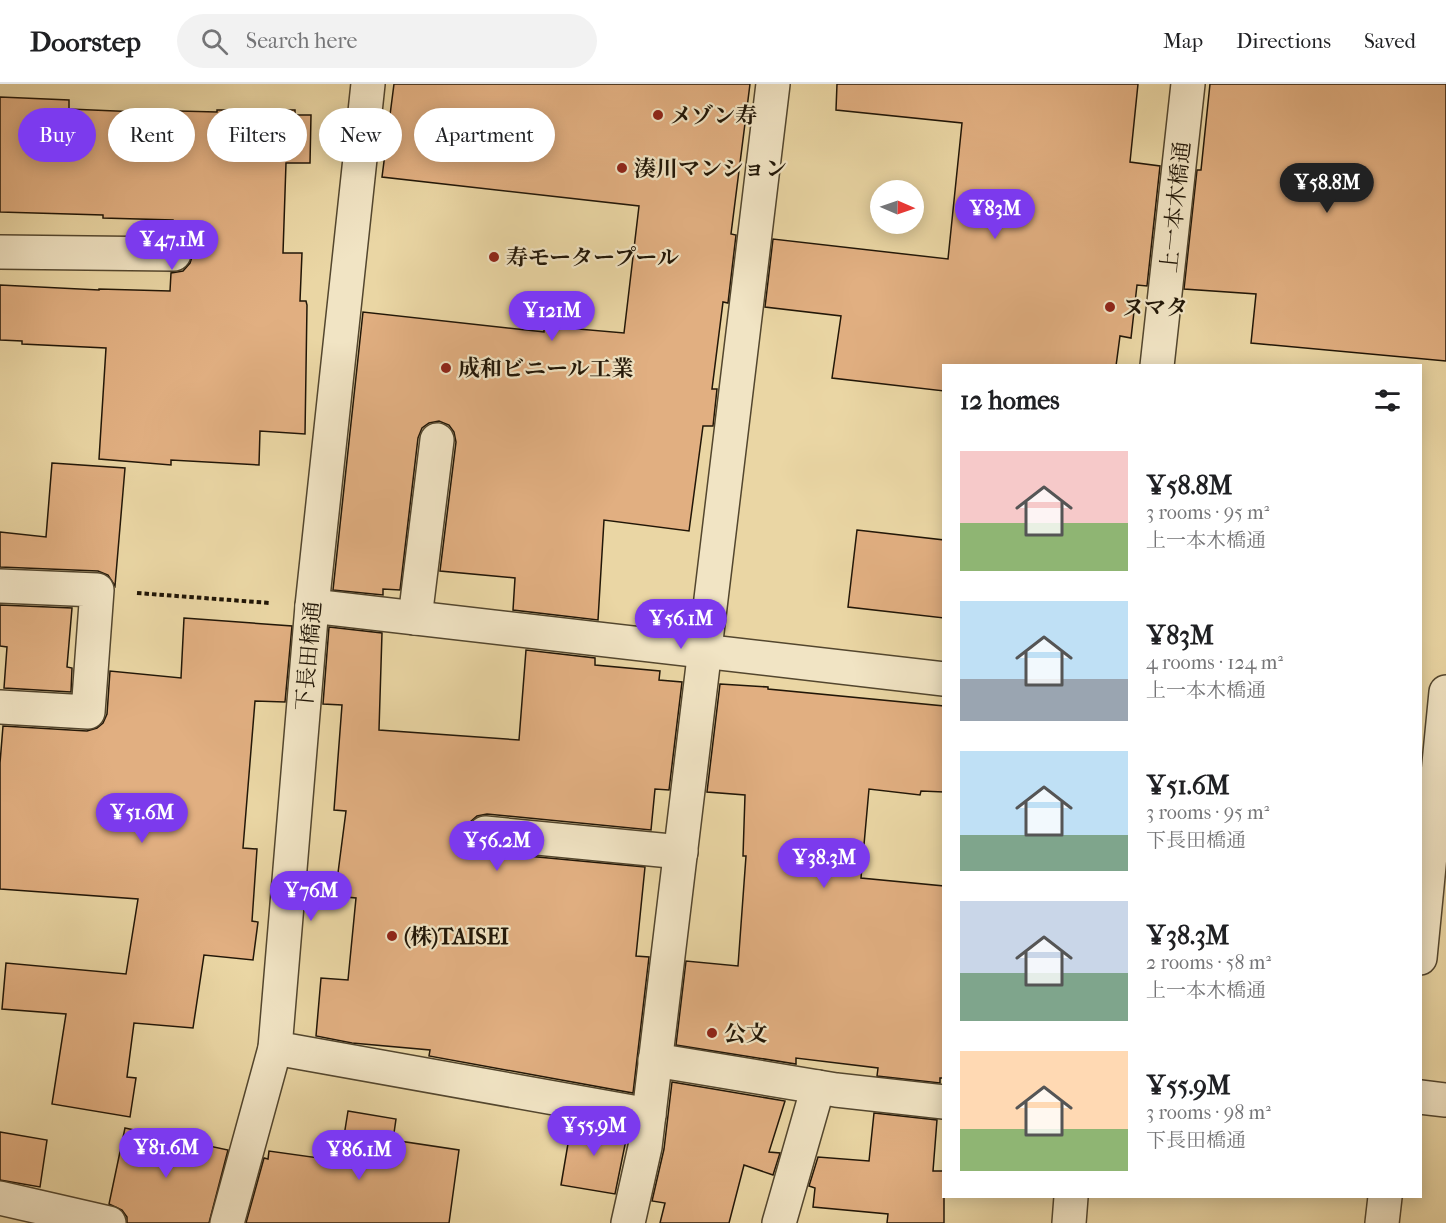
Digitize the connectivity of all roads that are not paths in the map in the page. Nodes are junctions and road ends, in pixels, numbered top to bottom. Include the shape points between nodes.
1 (368, 84) edge
2 (773, 84) edge
3 (1188, 84) edge
4 (0, 252) edge
5 (174, 254) dead end
6 (1157, 364) edge
7 (437, 440) dead end
8 (0, 586) edge
9 (312, 606) junction
10 (415, 618) junction
11 (706, 652) junction
12 (942, 679) edge
13 (1446, 692) edge
14 (0, 707) edge
15 (1436, 736) edge
16 (485, 833) dead end
17 (681, 852) junction
18 (1422, 930) edge
19 (275, 1048) junction
20 (655, 1060) junction
21 (818, 1087) junction
22 (1422, 1097) edge
23 (1446, 1100) edge
24 (942, 1102) edge
25 (649, 1115) junction
26 (0, 1198) edge
27 (1071, 1198) edge
28 (1386, 1198) edge
29 (109, 1223) edge
30 (227, 1223) edge
31 (628, 1223) edge
32 (779, 1223) edge
33 (1068, 1223) edge
34 (1382, 1223) edge

1 - 9 street, 下長田橋通
2 - 11 street
3 - 6 street, 上一本木橋通
4 - 5 street
7 - 10 street
8 - 14 street via 97,590 88,712
9 - 10 street
9 - 19 street, 下長田橋通
10 - 11 street
11 - 12 street
11 - 17 street
13 - 15 street
15 - 18 street
16 - 17 street
17 - 20 street
19 - 25 street
19 - 30 street, 下長田橋通
20 - 21 street
20 - 25 street
21 - 24 street
21 - 32 street
22 - 23 street
25 - 31 street
26 - 29 street
27 - 33 street
28 - 34 street

